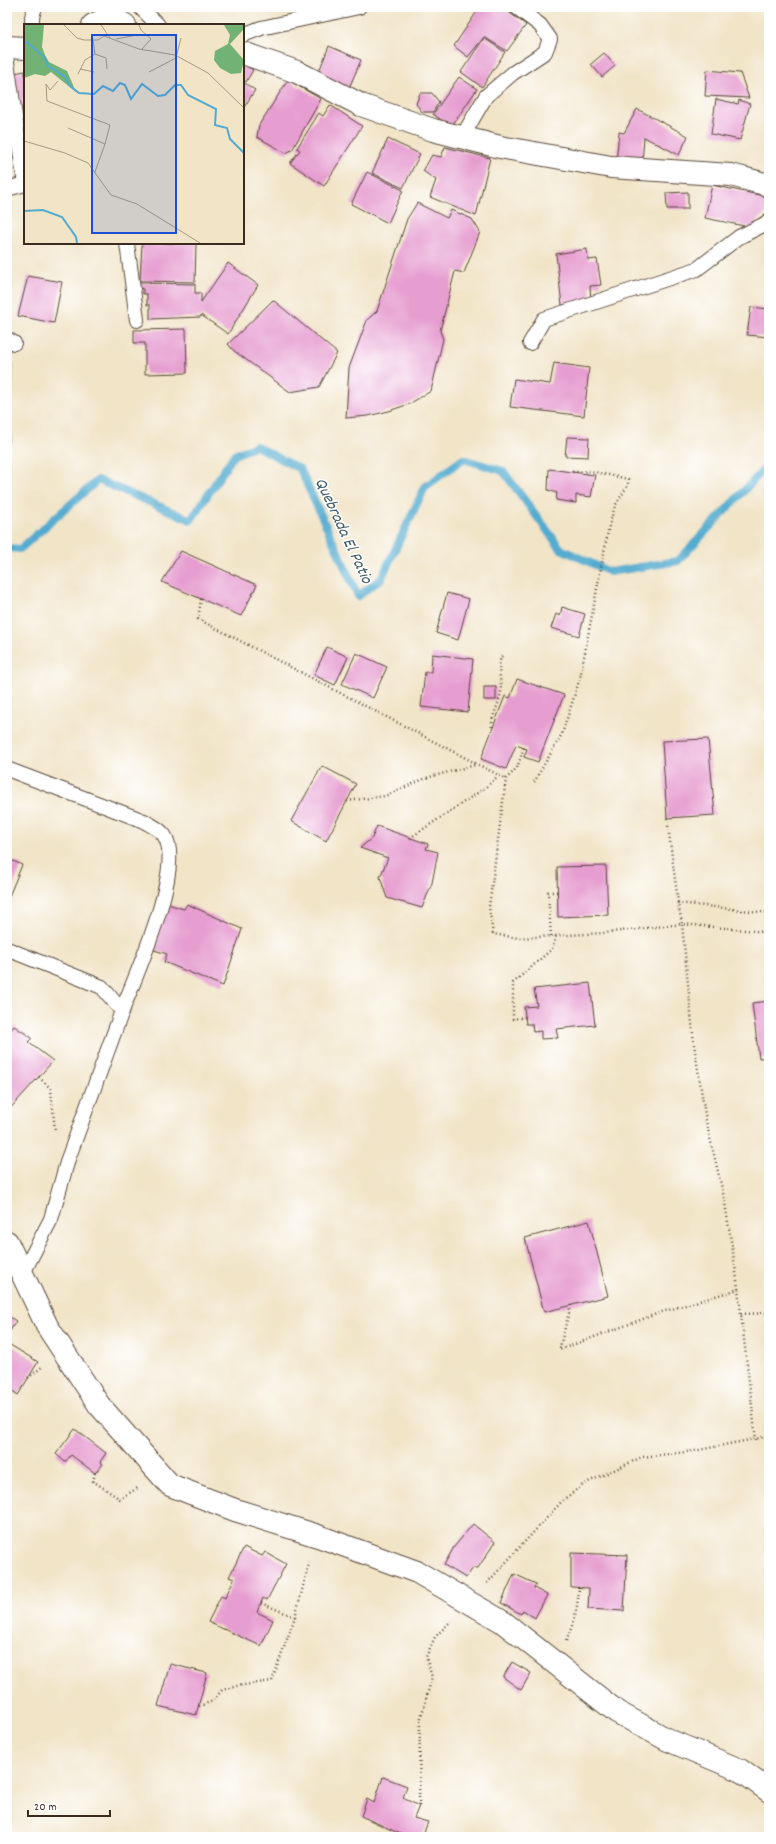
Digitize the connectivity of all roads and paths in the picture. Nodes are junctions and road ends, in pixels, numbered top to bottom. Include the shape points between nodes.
1 (35, 7) edge
2 (140, 7) edge
3 (359, 7) edge
4 (516, 7) edge
5 (32, 24) edge
6 (157, 24) edge
7 (244, 35) edge
8 (7, 47) edge
9 (24, 48) edge
10 (244, 52) edge
11 (7, 62) edge
12 (462, 137) junction
13 (24, 177) edge
14 (24, 184) edge
15 (769, 185) edge
16 (7, 189) edge
17 (769, 222) edge
18 (127, 244) edge
19 (137, 320) dead end
20 (530, 343) dead end
21 (571, 472) dead end
22 (201, 599) dead end
23 (503, 654) dead end
24 (492, 730) dead end
25 (524, 748) dead end
26 (476, 764) junction
27 (7, 769) edge
28 (498, 776) junction
29 (506, 779) junction
30 (534, 782) dead end
31 (347, 801) dead end
32 (667, 818) dead end
33 (410, 838) dead end
34 (558, 892) dead end
35 (678, 902) junction
36 (769, 913) edge
37 (682, 924) junction
38 (769, 934) edge
39 (551, 936) junction
40 (556, 936) junction
41 (7, 949) edge
42 (122, 1011) junction
43 (525, 1017) dead end
44 (39, 1077) dead end
45 (67, 1162) junction
46 (7, 1242) edge
47 (22, 1273) junction
48 (739, 1289) junction
49 (571, 1305) dead end
50 (769, 1313) edge
51 (741, 1314) junction
52 (769, 1436) edge
53 (756, 1440) junction
54 (95, 1473) dead end
55 (160, 1475) junction
56 (318, 1536) junction
57 (579, 1588) dead end
58 (470, 1602) junction
59 (261, 1603) dead end
60 (294, 1617) junction
61 (556, 1663) junction
62 (199, 1706) dead end
63 (769, 1791) edge
64 (419, 1806) dead end

1 - 5 lane
2 - 6 lane
3 - 7 lane via 261,28
4 - 12 lane via 540,25 550,39 545,52 513,73 486,96
8 - 9 street
10 - 12 street via 297,72 361,105 433,130
11 - 13 lane
12 - 15 street via 500,147 611,167 730,175
14 - 16 lane
17 - 20 lane via 739,237 697,269 544,319
18 - 19 lane
21 - 30 path via 590,471 628,479 628,485 615,506 609,526 580,678 562,734
22 - 26 path via 198,619
23 - 24 path via 499,660 499,705 493,715
25 - 29 path via 517,768
26 - 28 path
26 - 31 path via 426,778 385,796
27 - 42 lane via 144,821 164,834 170,863 158,916
28 - 29 path
28 - 33 path via 485,788
29 - 39 path via 489,907 493,934 518,938
32 - 35 path
34 - 39 path via 548,892
35 - 36 path
35 - 37 path
37 - 38 path
37 - 40 path
37 - 48 path via 703,1105 724,1197
39 - 40 path
40 - 43 path via 552,949 513,983 513,1019
41 - 42 lane via 102,987
42 - 45 lane
44 - 45 path via 52,1089 56,1141
45 - 47 lane via 51,1219
46 - 47 street
47 - 55 street via 47,1326 99,1405
48 - 49 path via 662,1312 559,1350
48 - 51 path
50 - 51 path
51 - 53 path
52 - 53 path
53 - 58 path via 642,1457 584,1484 563,1500
54 - 55 path via 93,1481 120,1499
55 - 56 street via 170,1485 235,1510
56 - 58 street via 416,1572
56 - 60 path
57 - 61 path via 573,1626
58 - 61 street via 503,1622
58 - 64 path via 435,1637 426,1658 432,1677 420,1721
59 - 60 path
60 - 62 path via 272,1681 222,1690 213,1701
61 - 63 street via 617,1712 668,1740 740,1770

